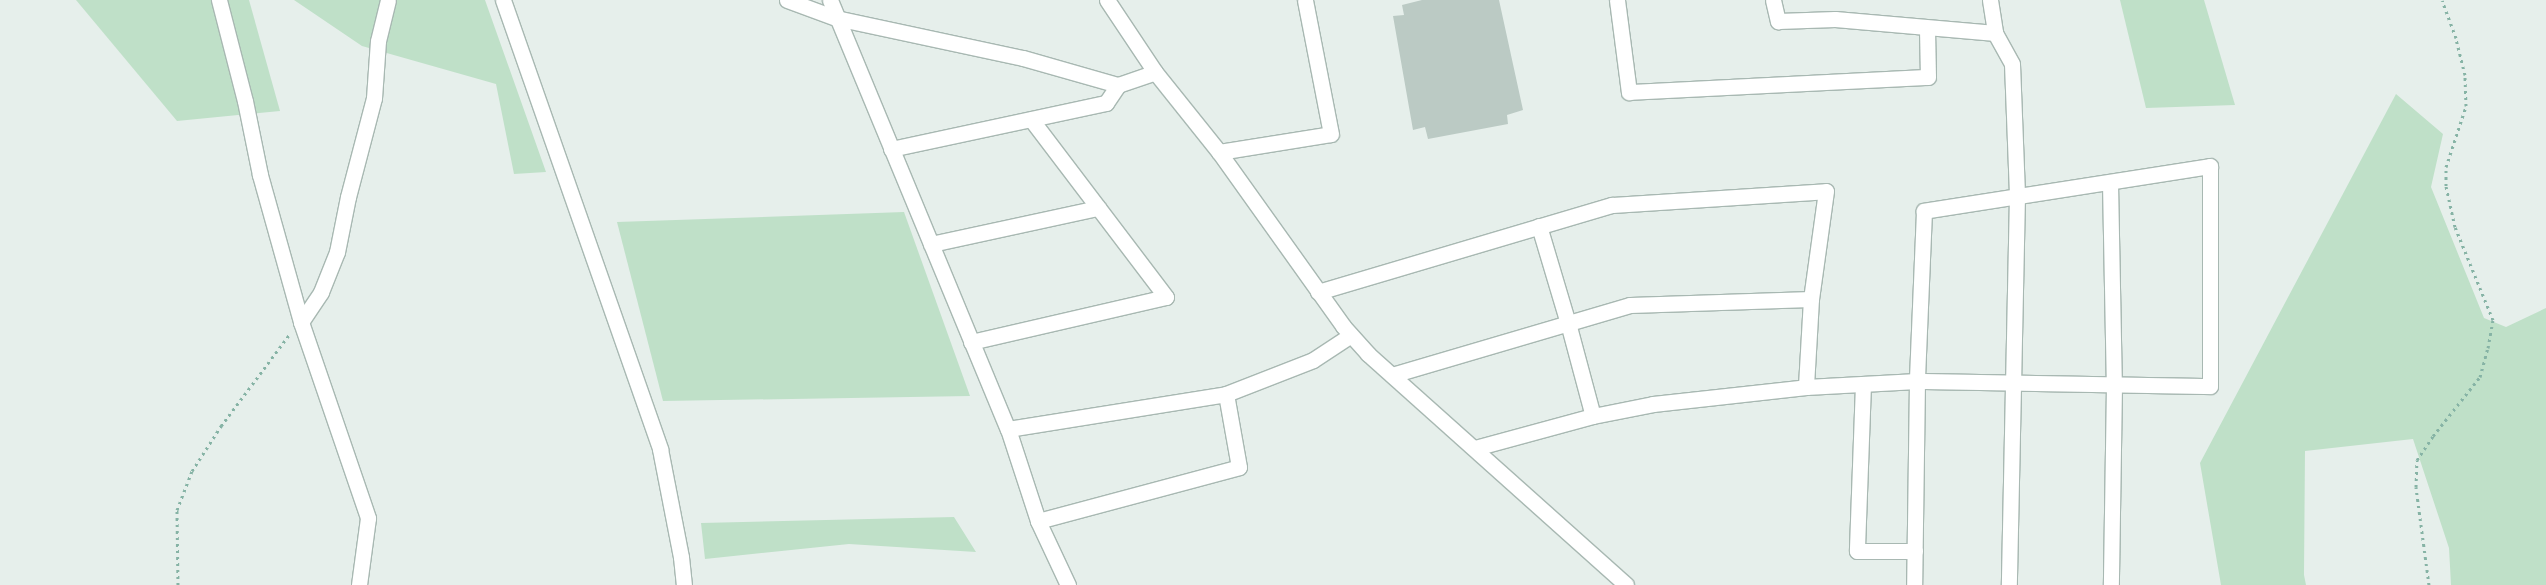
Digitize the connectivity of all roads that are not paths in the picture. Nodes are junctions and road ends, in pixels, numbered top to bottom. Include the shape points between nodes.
1 (219, 0) edge
2 (388, 0) edge
3 (503, 0) edge
4 (787, 0) edge
5 (830, 0) edge
6 (1107, 0) edge
7 (1305, 0) edge
8 (1617, 0) edge
9 (1773, 0) edge
10 (1990, 0) edge
11 (836, 18) junction
12 (1927, 28) junction
13 (1995, 34) junction
14 (1155, 72) junction
15 (1118, 85) junction
16 (1031, 119) junction
17 (892, 149) junction
18 (1219, 152) junction
19 (2110, 183) junction
20 (2017, 195) junction
21 (1098, 208) junction
22 (1538, 226) junction
23 (931, 244) junction
24 (1318, 292) junction
25 (1811, 298) junction
26 (302, 322) junction
27 (1568, 323) junction
28 (1351, 335) junction
29 (970, 342) junction
30 (1392, 375) junction
31 (1917, 381) junction
32 (1863, 384) junction
33 (2014, 384) junction
34 (2114, 385) junction
35 (1806, 387) junction
36 (1226, 394) junction
37 (1593, 416) junction
38 (1008, 429) junction
39 (1475, 448) junction
40 (1038, 521) junction
41 (1915, 552) junction
42 (359, 585) edge
43 (684, 585) edge
44 (1068, 585) edge
45 (1626, 585) edge
46 (1914, 585) edge
47 (2009, 585) edge
48 (2111, 585) edge

1 - 26 street via 260,175
2 - 26 street via 378,41 374,98 337,252 322,292
3 - 43 street via 660,449
4 - 11 street
5 - 11 street
6 - 14 street
7 - 18 street via 1331,134
8 - 12 street via 1629,92 1928,77
9 - 12 street via 1778,21 1835,19
10 - 13 street
11 - 15 street via 1023,58
11 - 17 street
12 - 13 street
13 - 20 street via 2012,64
14 - 15 street
14 - 18 street
15 - 16 street via 1106,103
16 - 17 street
16 - 21 street
17 - 23 street
18 - 24 street
19 - 20 street
19 - 34 street
19 - 34 street via 2210,166 2210,386
20 - 31 street via 1924,211
20 - 33 street
21 - 23 street
21 - 29 street via 1166,297
22 - 24 street
22 - 25 street via 1612,205 1826,192
22 - 27 street
23 - 29 street
24 - 28 street
25 - 27 street via 1630,305
25 - 35 street
26 - 42 street via 368,518
27 - 30 street
27 - 37 street
28 - 30 street
28 - 36 street via 1313,360
29 - 38 street
30 - 39 street
31 - 32 street
31 - 33 street
31 - 41 street
32 - 35 street
32 - 41 street via 1857,551
33 - 34 street
33 - 47 street
34 - 48 street
35 - 37 street via 1653,404
36 - 38 street
36 - 40 street via 1239,467
37 - 39 street
38 - 40 street
39 - 45 street
40 - 44 street
41 - 46 street

